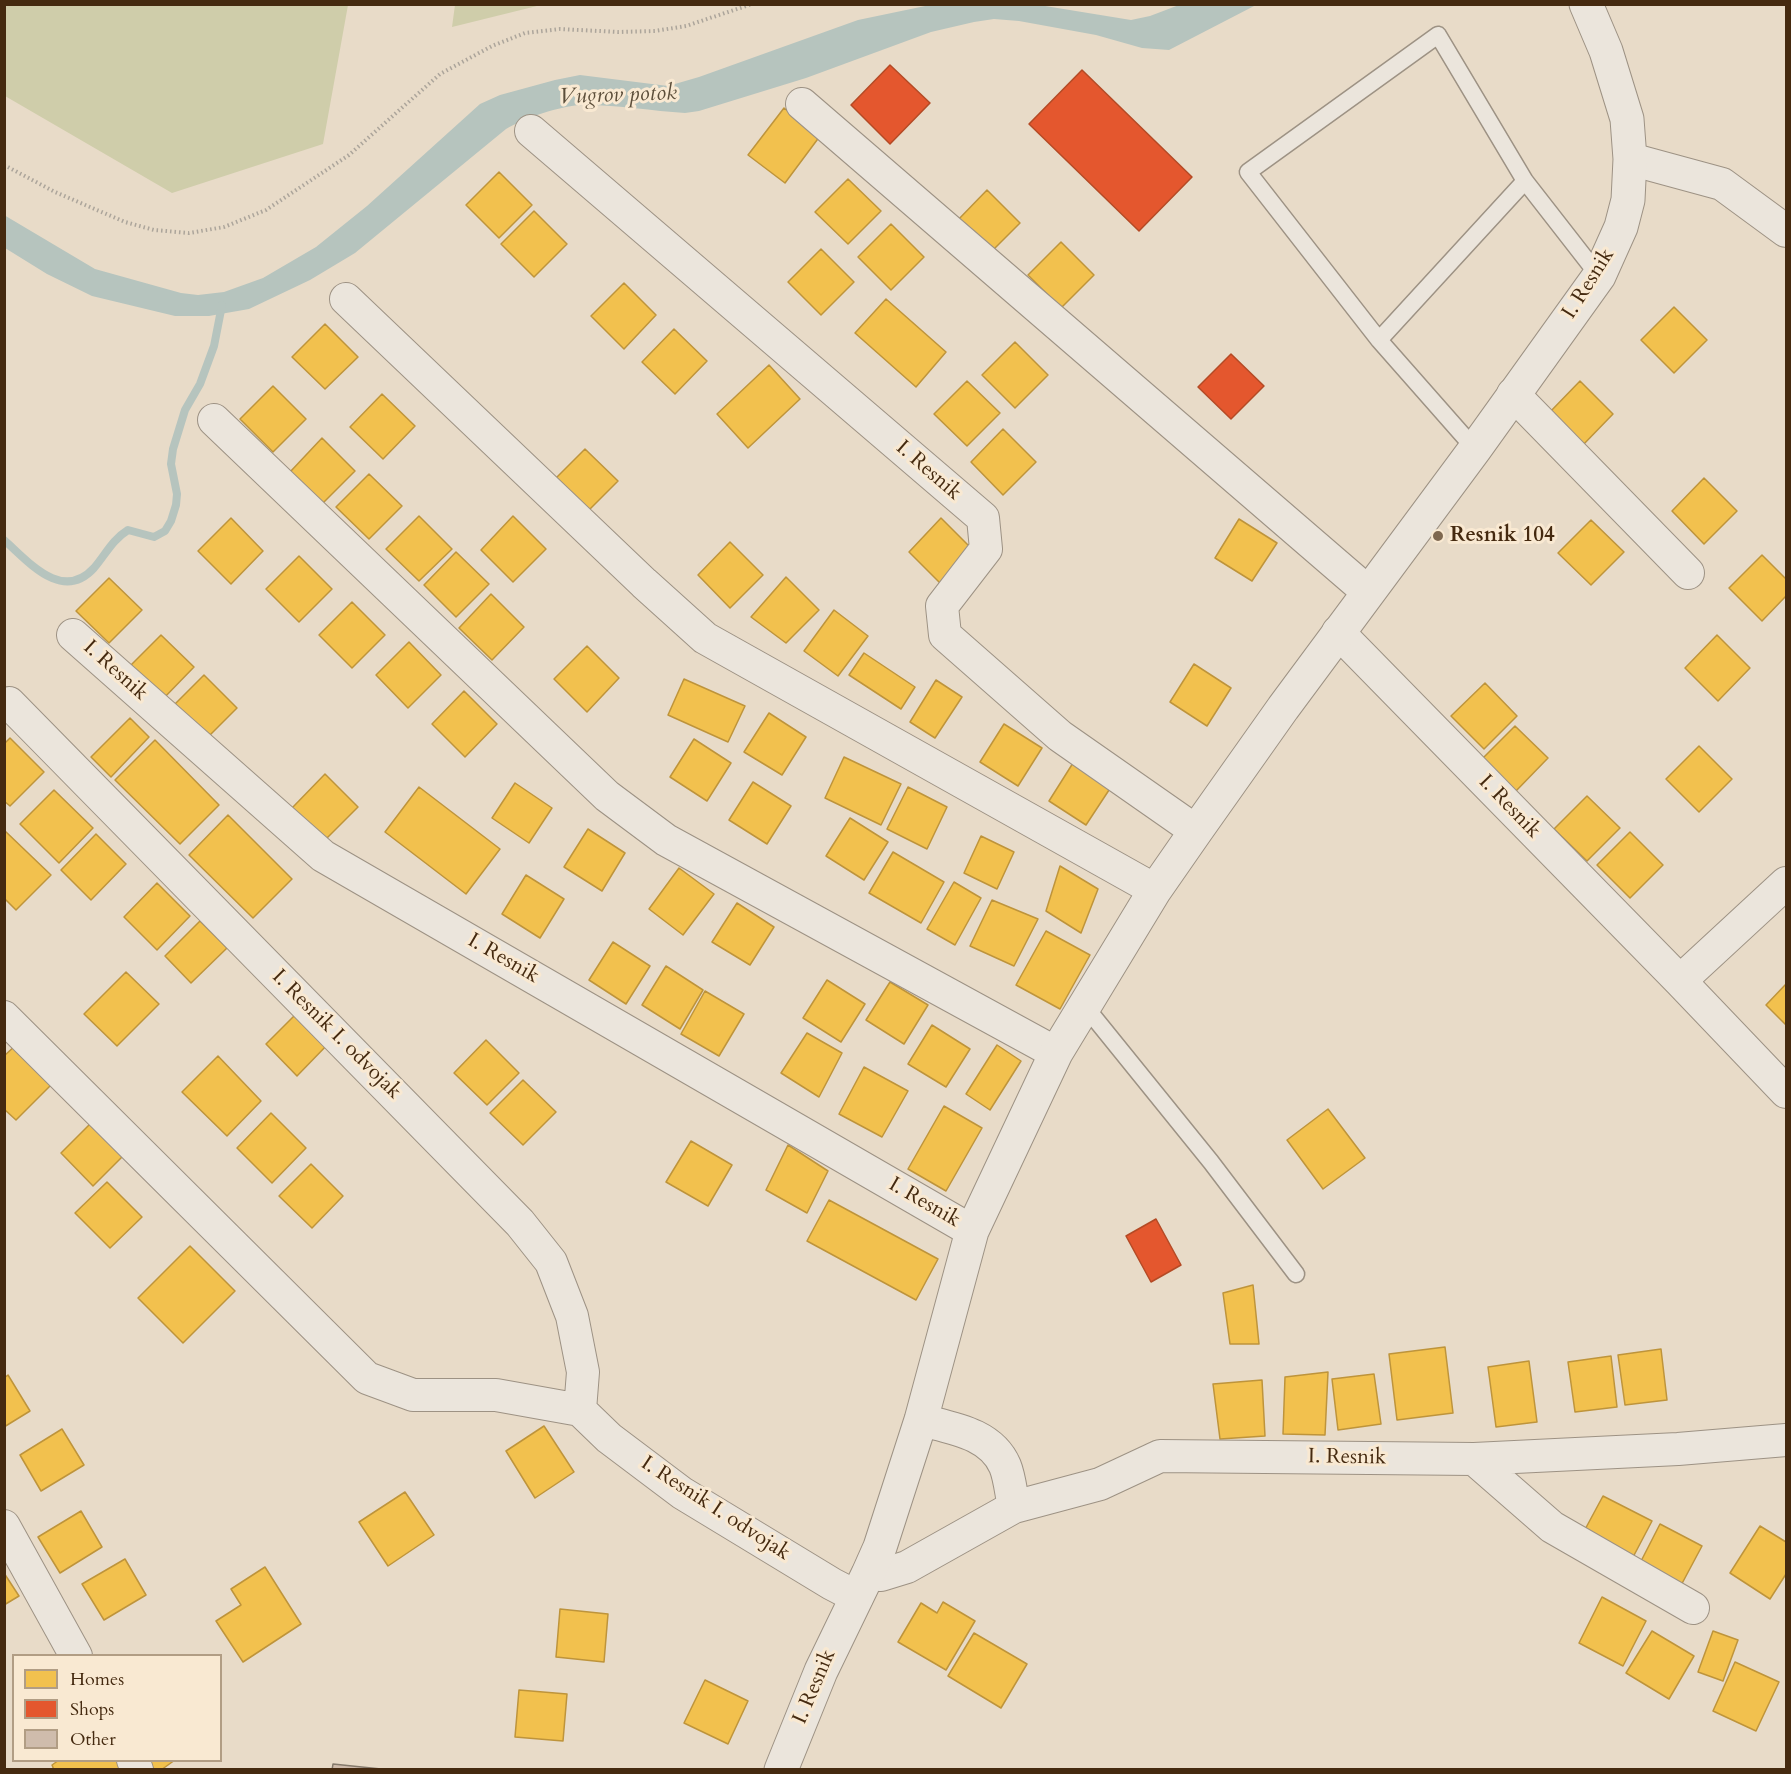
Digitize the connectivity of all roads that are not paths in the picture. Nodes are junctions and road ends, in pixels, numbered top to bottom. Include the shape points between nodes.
1 (1586, 4) edge
2 (802, 104) dead end
3 (531, 131) dead end
4 (1630, 159) junction
5 (1525, 181) junction
6 (1786, 231) edge
7 (1599, 276) junction
8 (346, 299) dead end
9 (1379, 340) junction
10 (1513, 394) junction
11 (214, 420) dead end
12 (1475, 449) junction
13 (1688, 573) dead end
14 (1368, 592) junction
15 (1338, 632) junction
16 (73, 635) dead end
17 (9, 703) dead end
18 (1196, 831) junction
19 (1786, 883) edge
20 (1155, 890) junction
21 (1680, 981) junction
22 (1084, 1005) junction
23 (4, 1017) edge
24 (1056, 1053) junction
25 (1786, 1092) edge
26 (972, 1230) junction
27 (1296, 1274) dead end
28 (580, 1410) junction
29 (921, 1420) junction
30 (1786, 1440) edge
31 (1474, 1459) junction
32 (1014, 1507) junction
33 (4, 1526) edge
34 (863, 1586) junction
35 (1693, 1608) dead end
36 (75, 1654) edge
37 (781, 1770) edge

1 - 4 street, I. Resnik via 1606,51 1627,119
2 - 14 street
3 - 18 street, I. Resnik via 983,518 986,549 942,606 945,635 1060,736
4 - 6 street via 1722,184
4 - 7 street, I. Resnik via 1628,200 1621,227
5 - 7 lane
5 - 9 lane
5 - 9 lane via 1438,34 1248,172
7 - 10 street, I. Resnik
8 - 20 street via 705,638
9 - 12 lane
10 - 12 street, I. Resnik
10 - 13 street
11 - 24 street via 607,796 666,840
12 - 14 street, I. Resnik
14 - 15 street, I. Resnik
15 - 18 street, I. Resnik
15 - 21 street, I. Resnik
16 - 26 street, I. Resnik via 323,855
17 - 28 street, I. Resnik I. odvojak via 527,1231 552,1262 572,1316 583,1372
18 - 20 street, I. Resnik
19 - 21 street
20 - 22 street, I. Resnik
21 - 25 street, I. Resnik
22 - 24 street, I. Resnik
22 - 27 lane
23 - 28 street via 367,1378 413,1395 496,1395
24 - 26 street, I. Resnik
26 - 29 street, I. Resnik
28 - 34 street, I. Resnik I. odvojak via 609,1438 682,1493 831,1584
29 - 32 street via 972,1434 993,1448 1005,1465
29 - 34 street, I. Resnik via 880,1547
30 - 31 street, I. Resnik
31 - 32 street, I. Resnik via 1160,1456 1100,1484
31 - 35 street via 1552,1527
32 - 34 street, I. Resnik via 907,1567
33 - 36 street
34 - 37 street, I. Resnik via 821,1671

